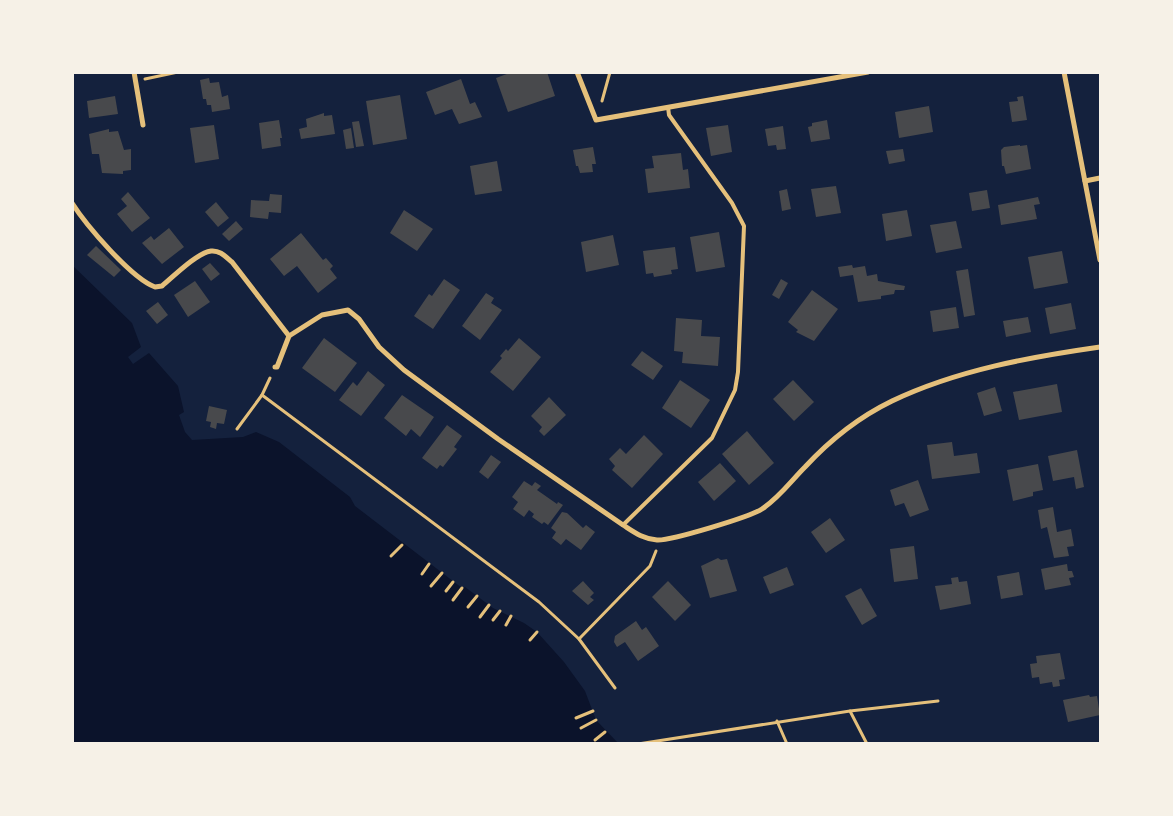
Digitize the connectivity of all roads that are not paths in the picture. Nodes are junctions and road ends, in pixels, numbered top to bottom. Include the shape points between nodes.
1 (134, 72) edge
2 (577, 72) edge
3 (868, 72) edge
4 (1064, 72) edge
5 (668, 107) junction
6 (143, 125) dead end
7 (1100, 178) edge
8 (1085, 181) junction
9 (72, 203) edge
10 (1100, 260) edge
11 (289, 336) junction
12 (1100, 347) edge
13 (275, 367) road end
14 (623, 524) junction

1 - 6 street
2 - 5 street via 596,120
3 - 5 street
4 - 8 street
5 - 14 lane via 669,115 732,202 744,226 738,372 735,390 712,438
7 - 8 street
8 - 10 street
9 - 11 street via 103,242 142,280 155,287 162,286 200,256 211,251 221,252
11 - 13 street
11 - 14 street via 322,316 348,310 359,319 379,347 404,370
12 - 14 street via 994,366 899,398 848,427 778,496 761,510 739,519 659,541 645,538

